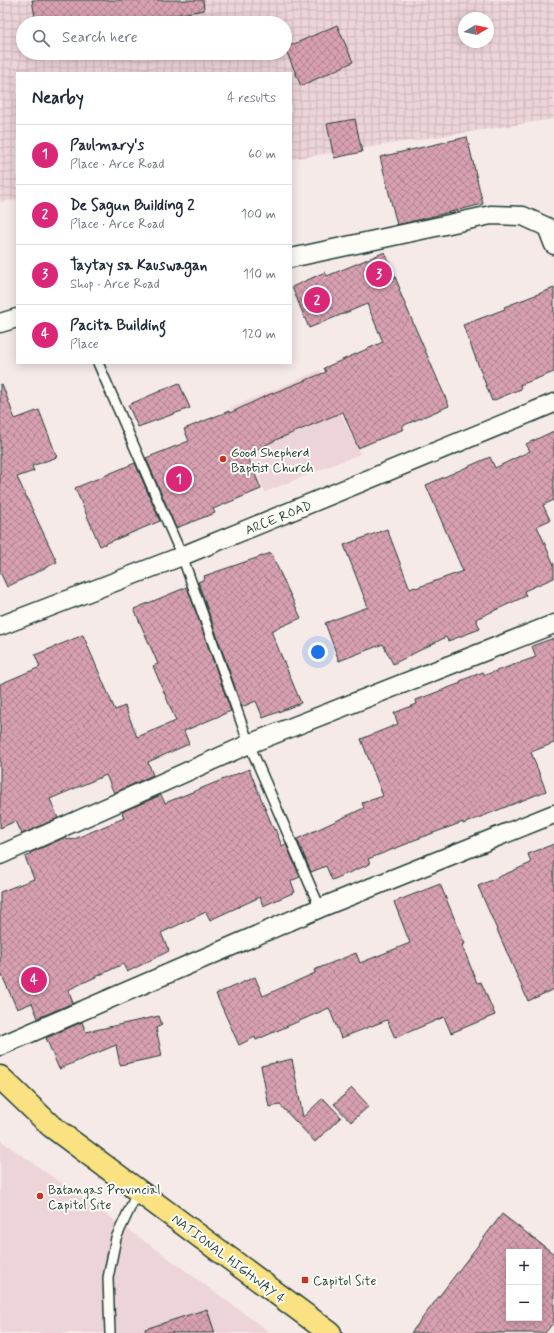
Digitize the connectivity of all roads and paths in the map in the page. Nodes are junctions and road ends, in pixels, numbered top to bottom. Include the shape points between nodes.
1 (554, 245) edge
2 (292, 258) edge
3 (16, 318) edge
4 (0, 323) edge
5 (98, 364) edge
6 (554, 403) edge
7 (182, 556) junction
8 (554, 624) edge
9 (0, 626) edge
10 (249, 744) junction
11 (554, 814) edge
12 (0, 855) edge
13 (320, 908) junction
14 (0, 1046) edge
15 (0, 1077) edge
16 (138, 1191) junction
17 (110, 1333) edge
18 (330, 1333) edge

1 - 2 street via 546,226 523,216 491,215
3 - 4 street
5 - 7 lane
6 - 7 street, ARCE ROAD
7 - 9 street, ARCE ROAD
7 - 10 lane
8 - 10 street
10 - 12 street
10 - 13 lane
11 - 13 street
13 - 14 street
15 - 16 main road, NATIONAL HIGHWAY 4 via 51,1126
16 - 17 lane via 116,1238 108,1278
16 - 18 main road, NATIONAL HIGHWAY 4

